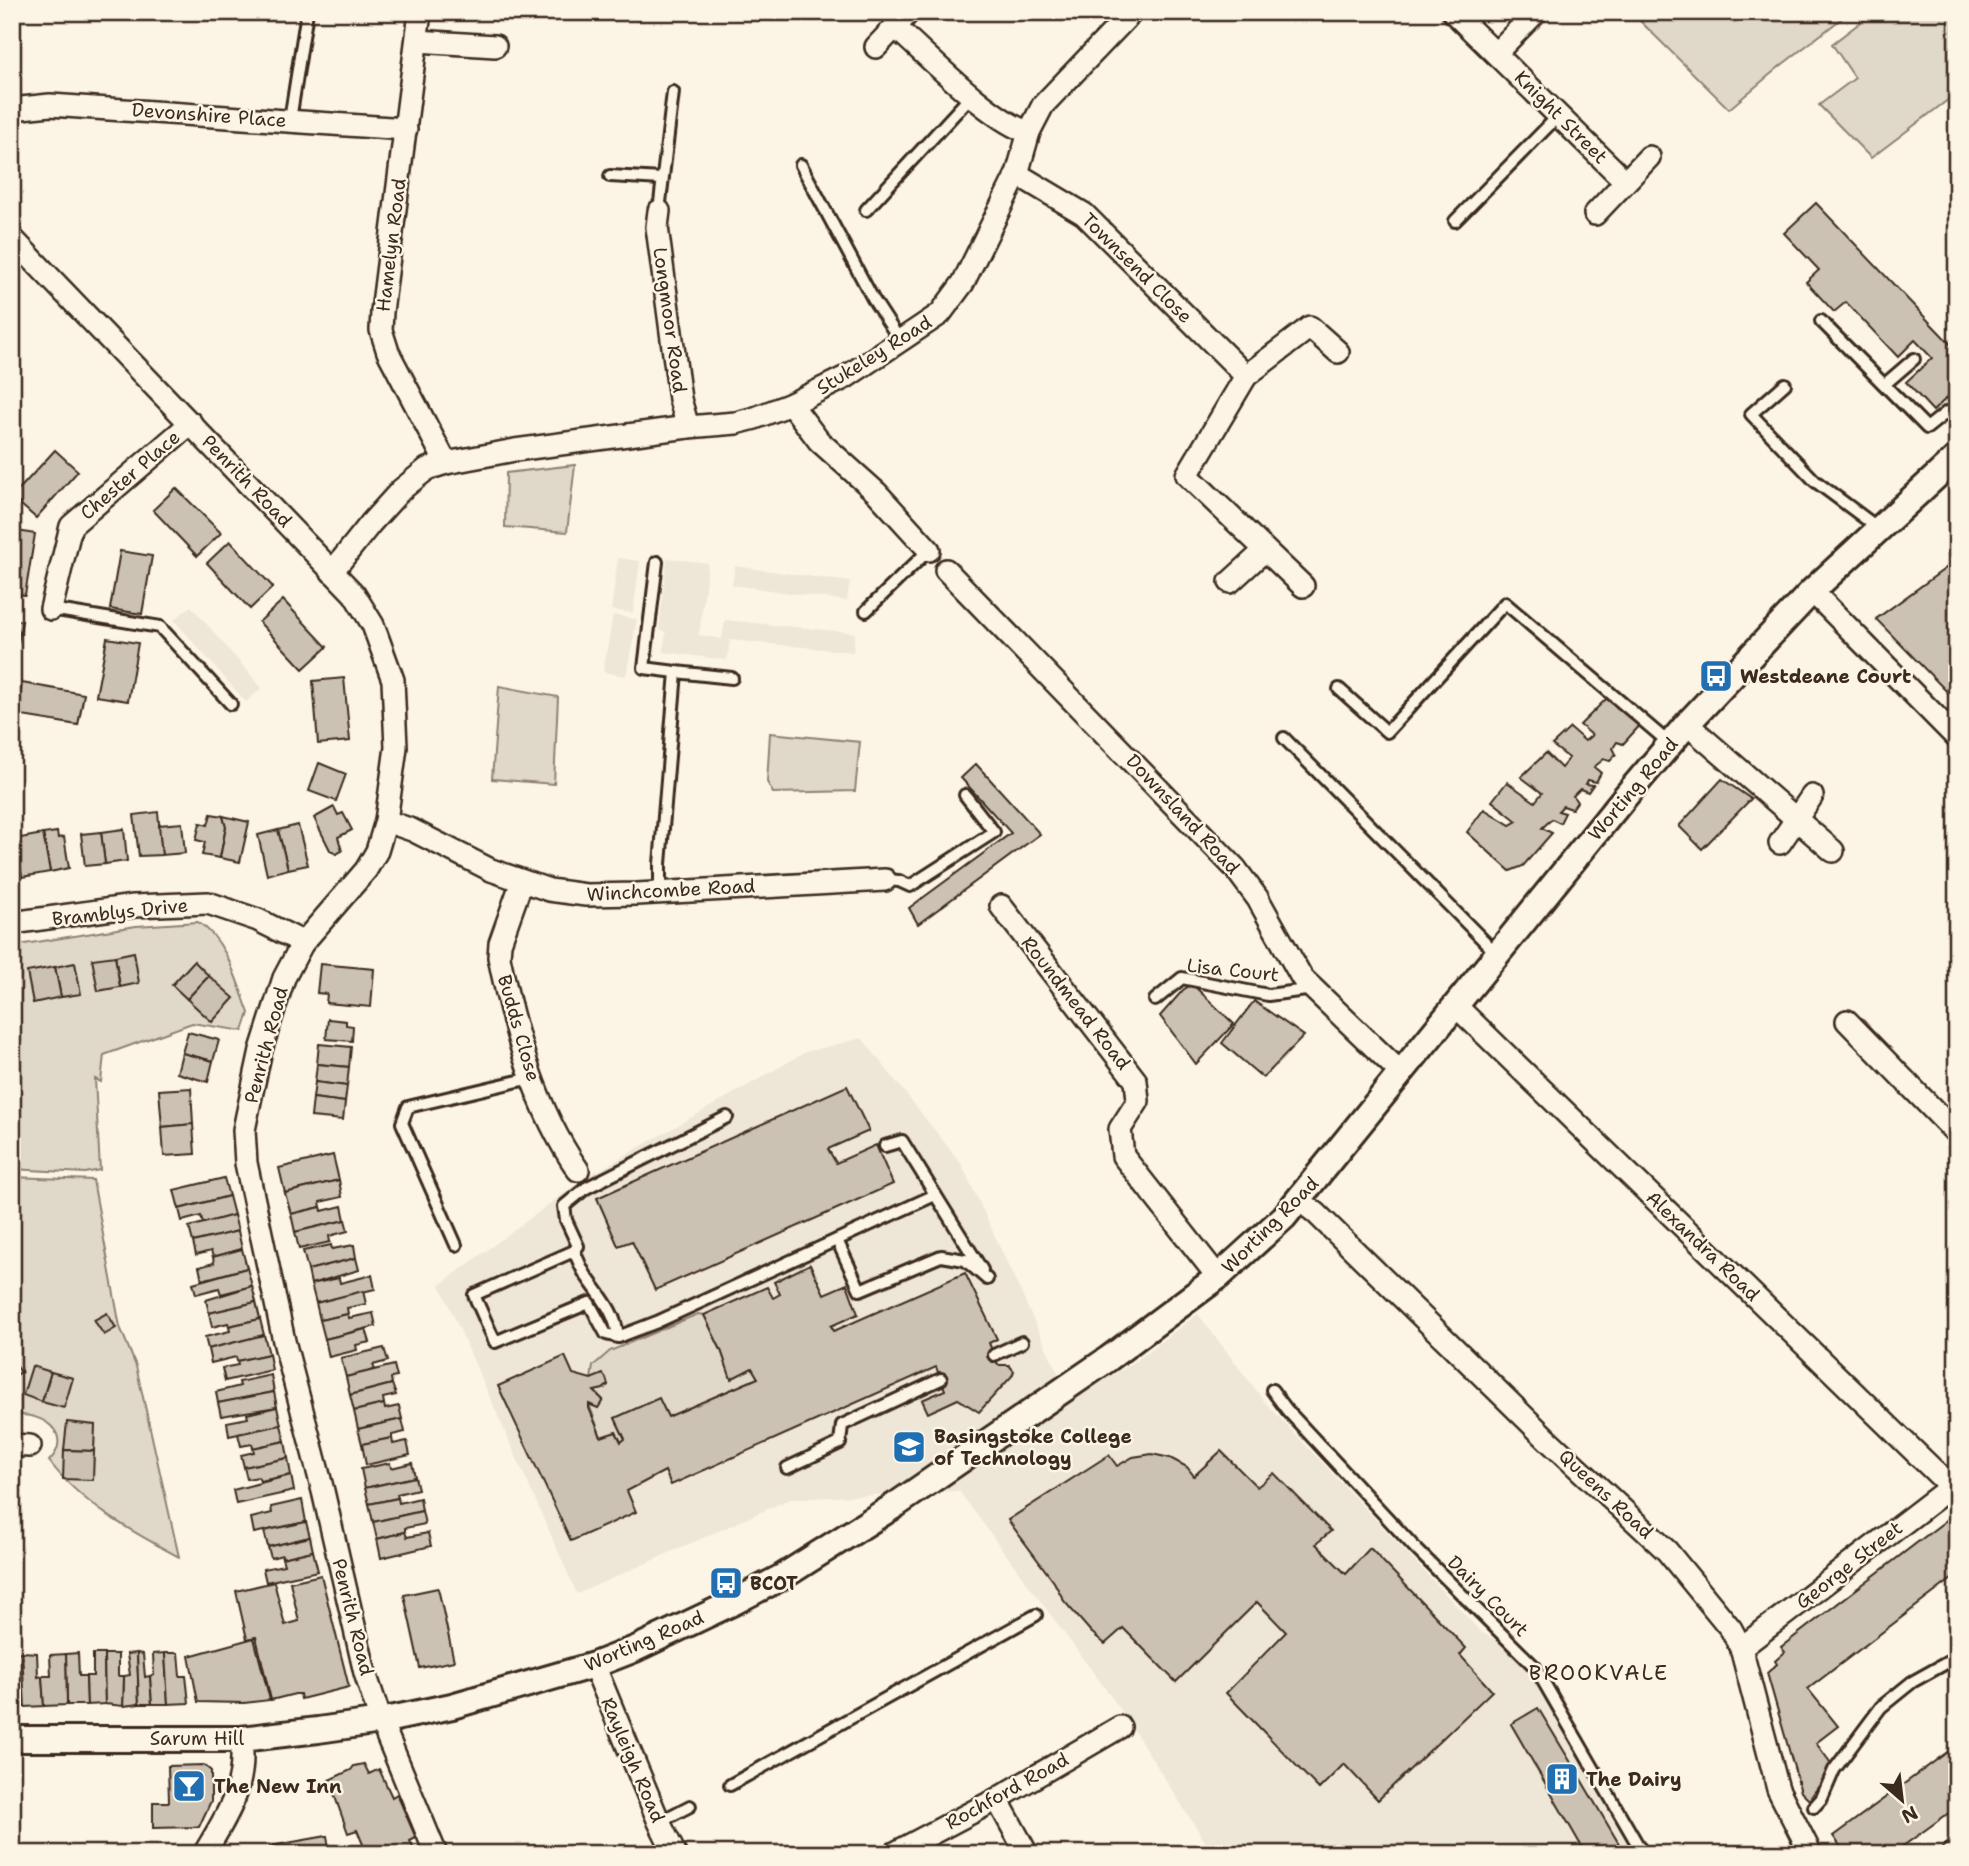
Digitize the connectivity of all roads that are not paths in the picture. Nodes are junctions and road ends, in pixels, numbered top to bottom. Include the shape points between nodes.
1 (307, 12) edge
2 (420, 12) edge
3 (1132, 12) edge
4 (1453, 12) edge
5 (1536, 12) edge
6 (902, 20) edge
7 (417, 41) junction
8 (495, 46) dead end
9 (876, 47) dead end
10 (1496, 52) junction
11 (673, 92) dead end
12 (972, 95) junction
13 (12, 109) edge
14 (1559, 115) junction
15 (290, 120) junction
16 (406, 129) junction
17 (1029, 132) junction
18 (1649, 157) dead end
19 (801, 164) dead end
20 (1017, 174) junction
21 (610, 176) dead end
22 (662, 179) junction
23 (1625, 181) junction
24 (866, 210) dead end
25 (659, 211) joint
26 (1595, 214) dead end
27 (1455, 221) dead end
28 (12, 238) edge
29 (1821, 321) dead end
30 (901, 342) junction
31 (1338, 352) dead end
32 (1914, 359) dead end
33 (1246, 376) junction
34 (1785, 384) dead end
35 (1885, 384) junction
36 (791, 404) junction
37 (191, 423) junction
38 (1957, 423) edge
39 (688, 427) junction
40 (1957, 457) edge
41 (446, 463) junction
42 (1878, 528) junction
43 (929, 550) joint
44 (1265, 550) junction
45 (657, 562) dead end
46 (946, 570) dead end
47 (332, 572) junction
48 (1230, 582) dead end
49 (1303, 586) dead end
50 (1812, 591) junction
51 (51, 609) joint
52 (866, 611) dead end
53 (676, 672) junction
54 (732, 678) dead end
55 (1339, 689) dead end
56 (231, 704) dead end
57 (1687, 724) junction
58 (1284, 738) dead end
59 (1957, 738) edge
60 (1671, 745) junction
61 (965, 795) dead end
62 (1812, 796) dead end
63 (1796, 820) junction
64 (386, 821) junction
65 (1780, 844) dead end
66 (1833, 851) dead end
67 (886, 880) joint
68 (522, 881) junction
69 (660, 893) junction
70 (1001, 906) dead end
71 (12, 923) edge
72 (302, 944) junction
73 (1498, 954) junction
74 (1314, 989) junction
75 (1155, 1000) dead end
76 (1455, 1005) junction
77 (1847, 1021) dead end
78 (1401, 1072) junction
79 (531, 1078) junction
80 (727, 1117) dead end
81 (1957, 1134) edge
82 (886, 1146) dead end
83 (578, 1170) dead end
84 (935, 1195) junction
85 (1299, 1200) junction
86 (837, 1240) junction
87 (456, 1245) dead end
88 (574, 1251) junction
89 (1218, 1277) junction
90 (618, 1337) junction
91 (1022, 1342) dead end
92 (994, 1355) dead end
93 (941, 1379) dead end
94 (1272, 1390) dead end
95 (787, 1468) dead end
96 (1954, 1484) edge
97 (1036, 1615) dead end
98 (1741, 1648) junction
99 (1957, 1657) edge
100 (594, 1665) junction
101 (381, 1721) junction
102 (1120, 1727) dead end
103 (12, 1739) edge
104 (242, 1739) junction
105 (730, 1785) dead end
106 (997, 1799) junction
107 (690, 1806) dead end
108 (1814, 1807) dead end
109 (659, 1822) junction
110 (204, 1854) edge
111 (436, 1854) edge
112 (675, 1854) edge
113 (893, 1854) edge
114 (1027, 1854) edge
115 (1643, 1854) edge
116 (1811, 1854) edge

1 - 15 lane
2 - 7 street, Hamelyn Road
3 - 17 street, Stukeley Road via 1043,105
4 - 10 street, Knight Street
5 - 10 street
6 - 9 street
6 - 12 street
7 - 8 street
7 - 16 street, Hamelyn Road
10 - 14 street, Knight Street
11 - 22 lane
12 - 17 street
12 - 24 lane
13 - 15 street, Devonshire Place via 50,105
14 - 23 street, Knight Street
14 - 27 lane
15 - 16 street, Devonshire Place
16 - 41 street, Hamelyn Road via 381,330
17 - 20 street, Stukeley Road
18 - 23 street
19 - 30 lane
20 - 30 street, Stukeley Road via 956,294 940,314
20 - 33 street, Townsend Close via 1084,214
21 - 22 lane
22 - 25 lane
23 - 26 street
25 - 39 street, Longmoor Road via 657,227 680,399
28 - 37 street, Penrith Road
29 - 35 lane
30 - 36 street, Stukeley Road
31 - 33 street via 1310,327
32 - 35 lane
33 - 44 street via 1187,475
34 - 42 lane via 1751,414 1815,481
35 - 38 lane via 1927,428 1947,412
36 - 39 street, Stukeley Road via 736,423
36 - 43 street via 820,441 877,493
37 - 47 street, Penrith Road
37 - 51 street, Chester Place via 71,526
39 - 41 street, Stukeley Road
40 - 42 street, Worting Road
41 - 47 street, Stukeley Road via 427,469 401,491
42 - 50 street, Worting Road
43 - 52 lane
44 - 48 street
44 - 49 street
45 - 53 lane via 644,668
46 - 74 street, Downsland Road via 1235,868 1258,899 1302,978
47 - 64 street, Penrith Road via 354,594 373,625 393,680 396,747
50 - 57 street, Worting Road
50 - 59 street
51 - 56 lane via 160,627
53 - 54 lane
53 - 69 lane
55 - 60 lane via 1387,732 1505,603
57 - 60 street, Worting Road
57 - 63 street
58 - 73 lane
60 - 73 street, Worting Road
61 - 67 lane via 994,832 910,886
62 - 63 street
63 - 65 street
63 - 66 street
64 - 68 street, Winchcombe Road
64 - 72 street, Penrith Road via 366,870
67 - 69 street, Winchcombe Road
68 - 69 street, Winchcombe Road via 586,895
68 - 79 street, Budds Close via 499,957
70 - 89 street, Roundmead Road via 1136,1081 1138,1101 1120,1129 1124,1156
71 - 72 street, Bramblys Drive via 134,906 208,903 258,920
72 - 101 street, Penrith Road via 284,978 261,1050 244,1130 246,1163 284,1341 365,1673
73 - 76 street, Worting Road
74 - 75 lane, Lisa Court via 1268,995 1182,978
74 - 78 street, Downsland Road
76 - 78 street, Worting Road
76 - 96 street, Alexandra Road
77 - 81 street
78 - 85 street, Worting Road
79 - 83 street, Budds Close
79 - 87 lane via 408,1107 402,1124
80 - 88 lane via 586,1188 564,1206 578,1246
82 - 84 lane via 902,1142
84 - 86 lane
84 - 86 lane via 987,1279 965,1260 941,1256 860,1290
85 - 89 street, Worting Road
85 - 98 street, Queens Road via 1667,1551 1731,1629
86 - 90 lane
88 - 90 lane via 617,1323
88 - 90 lane via 474,1295 495,1342 589,1303 606,1334
89 - 100 street, Worting Road via 1108,1359 782,1577
91 - 92 lane
93 - 95 lane via 842,1425 840,1443
94 - 115 lane, Dairy Court via 1417,1550 1535,1667
96 - 98 street, George Street
97 - 105 lane
98 - 116 street, Queens Road via 1779,1789
99 - 108 lane via 1912,1682 1881,1707
100 - 101 street, Worting Road via 452,1706
100 - 109 street, Rayleigh Road
101 - 104 street, Sarum Hill
101 - 111 street, Penrith Road
102 - 106 street, Rochford Road
103 - 104 street, Sarum Hill
104 - 110 street via 240,1783
106 - 113 street, Rochford Road
106 - 114 street
107 - 109 lane
109 - 112 street, Rayleigh Road

